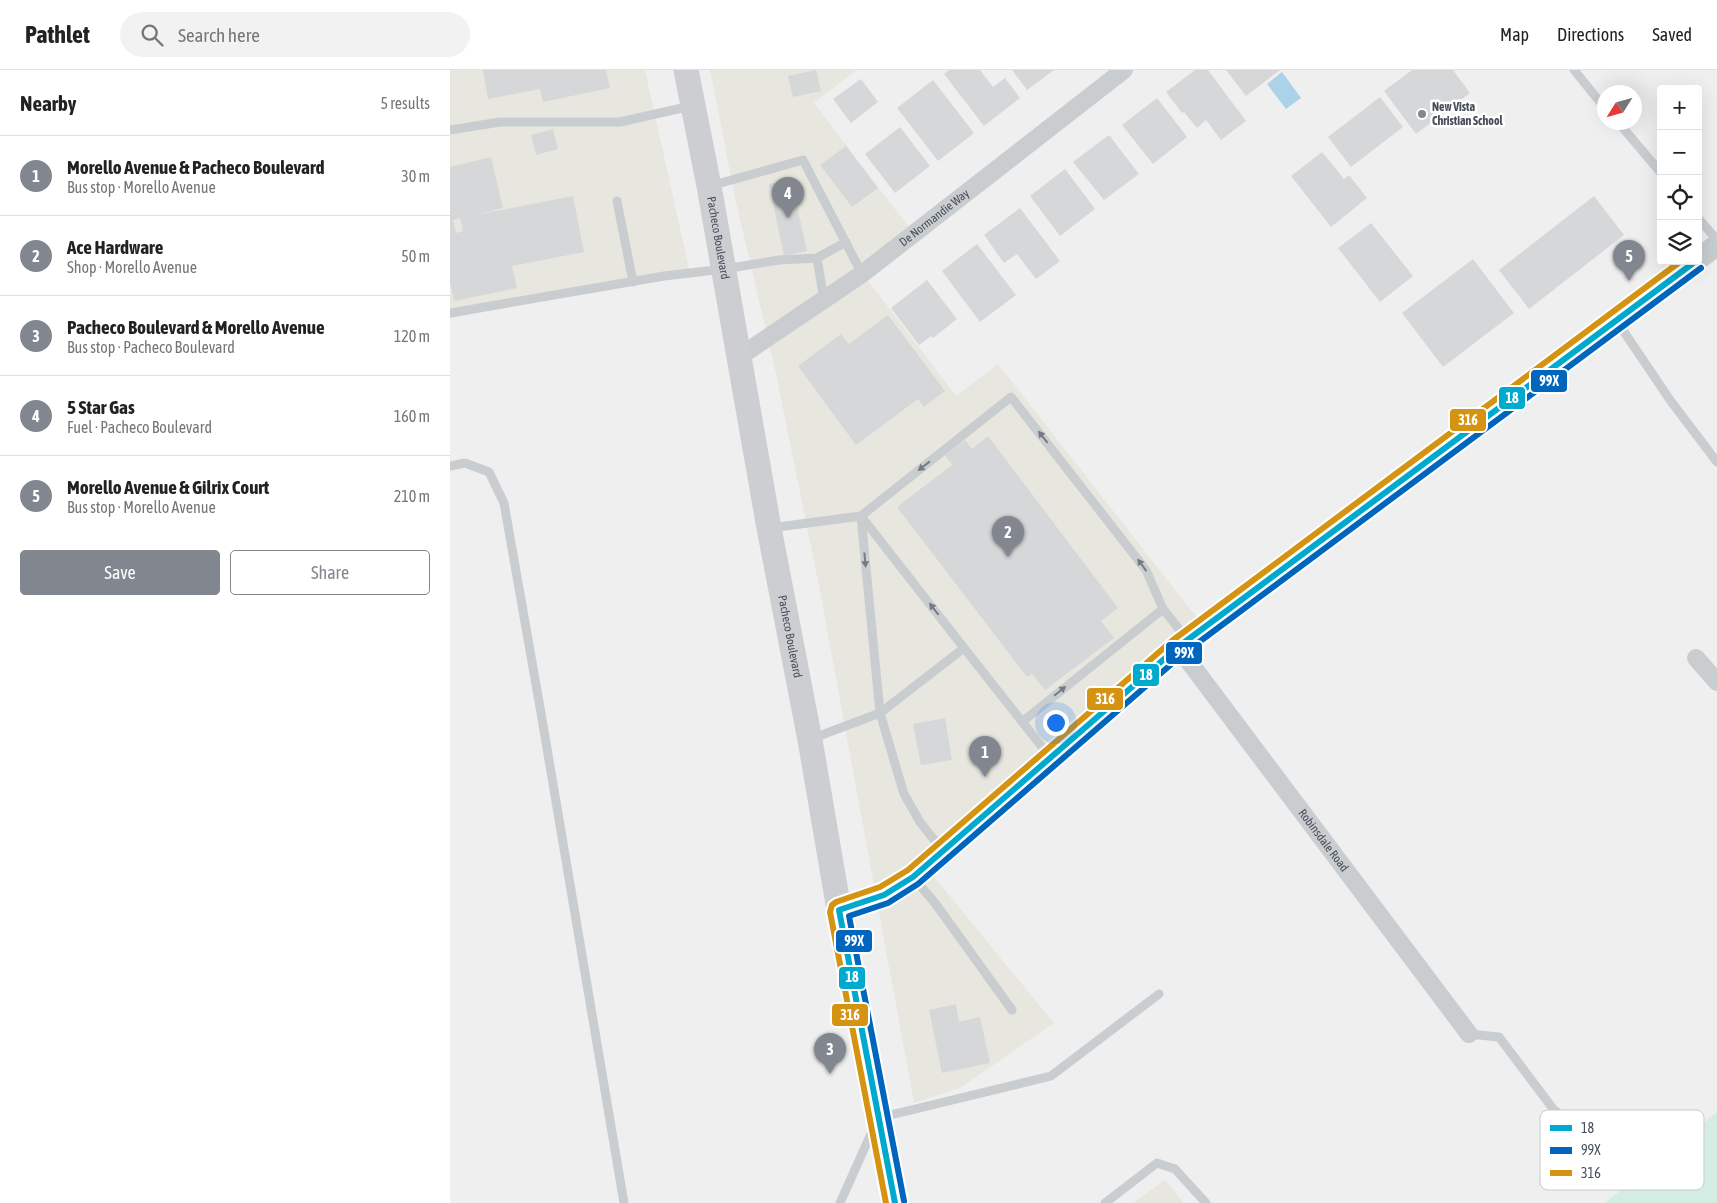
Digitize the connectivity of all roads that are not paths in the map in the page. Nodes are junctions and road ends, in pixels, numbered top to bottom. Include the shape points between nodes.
1 (686, 70) edge
2 (1124, 70) edge
3 (1574, 70) edge
4 (1597, 98) edge
5 (693, 106) junction
6 (450, 130) edge
7 (1625, 130) edge
8 (1657, 168) edge
9 (709, 186) junction
10 (617, 201) dead end
11 (1700, 220) edge
12 (1717, 240) edge
13 (846, 242) junction
14 (1717, 245) edge
15 (1702, 256) edge
16 (817, 258) junction
17 (1690, 265) edge
18 (724, 269) junction
19 (862, 274) junction
20 (633, 282) junction
21 (824, 300) junction
22 (450, 313) edge
23 (1616, 320) junction
24 (739, 358) junction
25 (1717, 462) edge
26 (450, 466) edge
27 (861, 516) junction
28 (769, 528) junction
29 (1163, 609) junction
30 (1183, 644) junction
31 (964, 648) junction
32 (1696, 658) dead end
33 (1717, 682) edge
34 (880, 713) junction
35 (1022, 722) junction
36 (810, 740) junction
37 (1050, 757) junction
38 (943, 852) junction
39 (913, 877) junction
40 (839, 910) junction
41 (1159, 994) dead end
42 (1012, 1010) dead end
43 (1468, 1034) joint
44 (1554, 1110) edge
45 (878, 1118) junction
46 (624, 1203) edge
47 (840, 1203) edge
48 (895, 1203) edge
49 (1105, 1203) edge
50 (1206, 1203) edge

1 - 5 main road, Pacheco Boulevard
2 - 19 street, De Normandie Way
3 - 4 lane
5 - 6 lane via 620,122 500,122
5 - 9 main road, Pacheco Boulevard
7 - 8 lane
9 - 13 lane via 803,160
9 - 18 main road, Pacheco Boulevard
10 - 20 lane
11 - 12 lane
13 - 16 lane
13 - 19 lane
14 - 15 street
16 - 18 lane
16 - 21 lane
17 - 23 street
18 - 20 lane
18 - 24 main road, Pacheco Boulevard
19 - 21 street, De Normandie Way
20 - 22 lane
21 - 24 street, De Normandie Way
23 - 25 lane
23 - 30 street
24 - 28 main road, Pacheco Boulevard
26 - 46 lane via 465,463 490,472 504,503
27 - 28 lane
29 -> 27 lane via 1146,570 1011,397
31 -> 27 lane
27 -> 34 lane
28 - 36 main road, Pacheco Boulevard
29 - 30 lane
35 -> 29 lane
30 - 37 street
30 - 43 street, Robinsdale Road
31 - 34 lane
31 - 35 lane
32 - 33 street
34 - 36 lane
34 - 38 lane via 904,794
35 - 37 lane
36 - 40 main road, Pacheco Boulevard
37 - 38 street
38 - 39 street
39 - 40 street via 884,895
39 - 42 lane
40 - 45 main road, Pacheco Boulevard
41 - 45 lane via 1051,1076
43 - 44 lane via 1499,1037
45 - 47 lane
45 - 48 main road, Pacheco Boulevard
49 - 50 lane via 1157,1163 1175,1168

